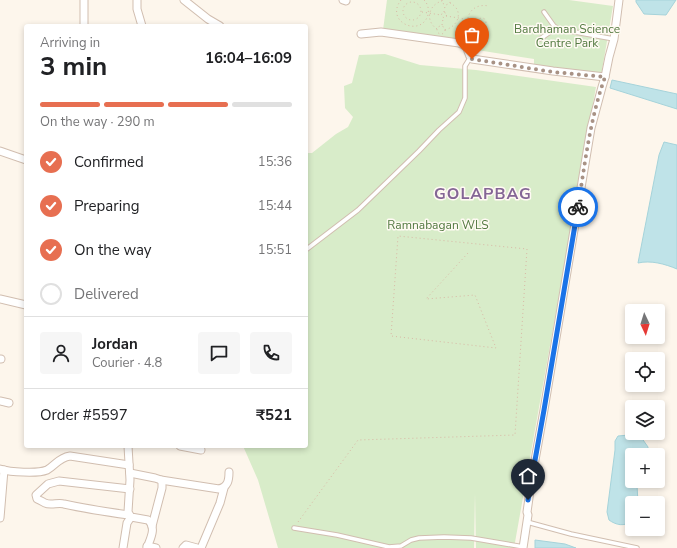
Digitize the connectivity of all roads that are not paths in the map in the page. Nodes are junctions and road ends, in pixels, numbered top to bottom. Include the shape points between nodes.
1 (84, 0) edge
2 (137, 0) edge
3 (184, 0) edge
4 (619, 0) edge
5 (544, 12) dead end
6 (84, 24) edge
7 (141, 24) edge
8 (217, 24) edge
9 (556, 28) junction
10 (361, 34) dead end
11 (540, 39) dead end
12 (614, 39) junction
13 (470, 58) junction
14 (605, 77) junction
15 (0, 151) edge
16 (24, 159) edge
17 (308, 248) edge
18 (0, 299) edge
19 (24, 305) edge
20 (0, 401) edge
21 (9, 403) dead end
22 (128, 448) edge
23 (190, 448) edge
24 (201, 450) dead end
25 (129, 465) junction
26 (2, 470) edge
27 (229, 472) dead end
28 (130, 473) junction
29 (161, 480) junction
30 (224, 488) junction
31 (130, 489) junction
32 (527, 512) junction
33 (130, 516) junction
34 (0, 518) edge
35 (527, 522) junction
36 (152, 526) junction
37 (294, 528) road end
38 (147, 547) edge
39 (521, 547) edge
40 (123, 548) edge
41 (156, 548) edge
42 (183, 548) edge
43 (197, 548) edge
44 (201, 548) edge
45 (638, 548) edge

1 - 6 street
2 - 7 street
3 - 8 street
4 - 12 street
5 - 9 lane
9 - 11 lane
9 - 12 lane
10 - 13 street via 381,32 459,43 465,45
12 - 14 street
13 - 14 street via 553,72
13 - 17 lane via 465,66 465,98 459,112 358,210
14 - 32 street via 591,128
15 - 16 street
18 - 19 street
20 - 21 street
22 - 25 street
23 - 24 street
25 - 26 street via 70,456 38,472
25 - 28 street
26 - 34 street
27 - 30 street via 228,484
28 - 29 street
28 - 31 street
29 - 30 street
29 - 36 street via 162,488
30 - 44 street
31 - 33 street
31 - 33 street via 59,481 48,484 36,495 37,499 45,504 62,503
32 - 35 street
32 - 39 street via 523,516
33 - 36 street via 148,520
33 - 40 street
35 - 39 street
35 - 45 lane
36 - 38 street
37 - 39 lane via 389,547 401,546 419,538 444,537 471,538
38 - 41 street
42 - 43 street via 186,545

